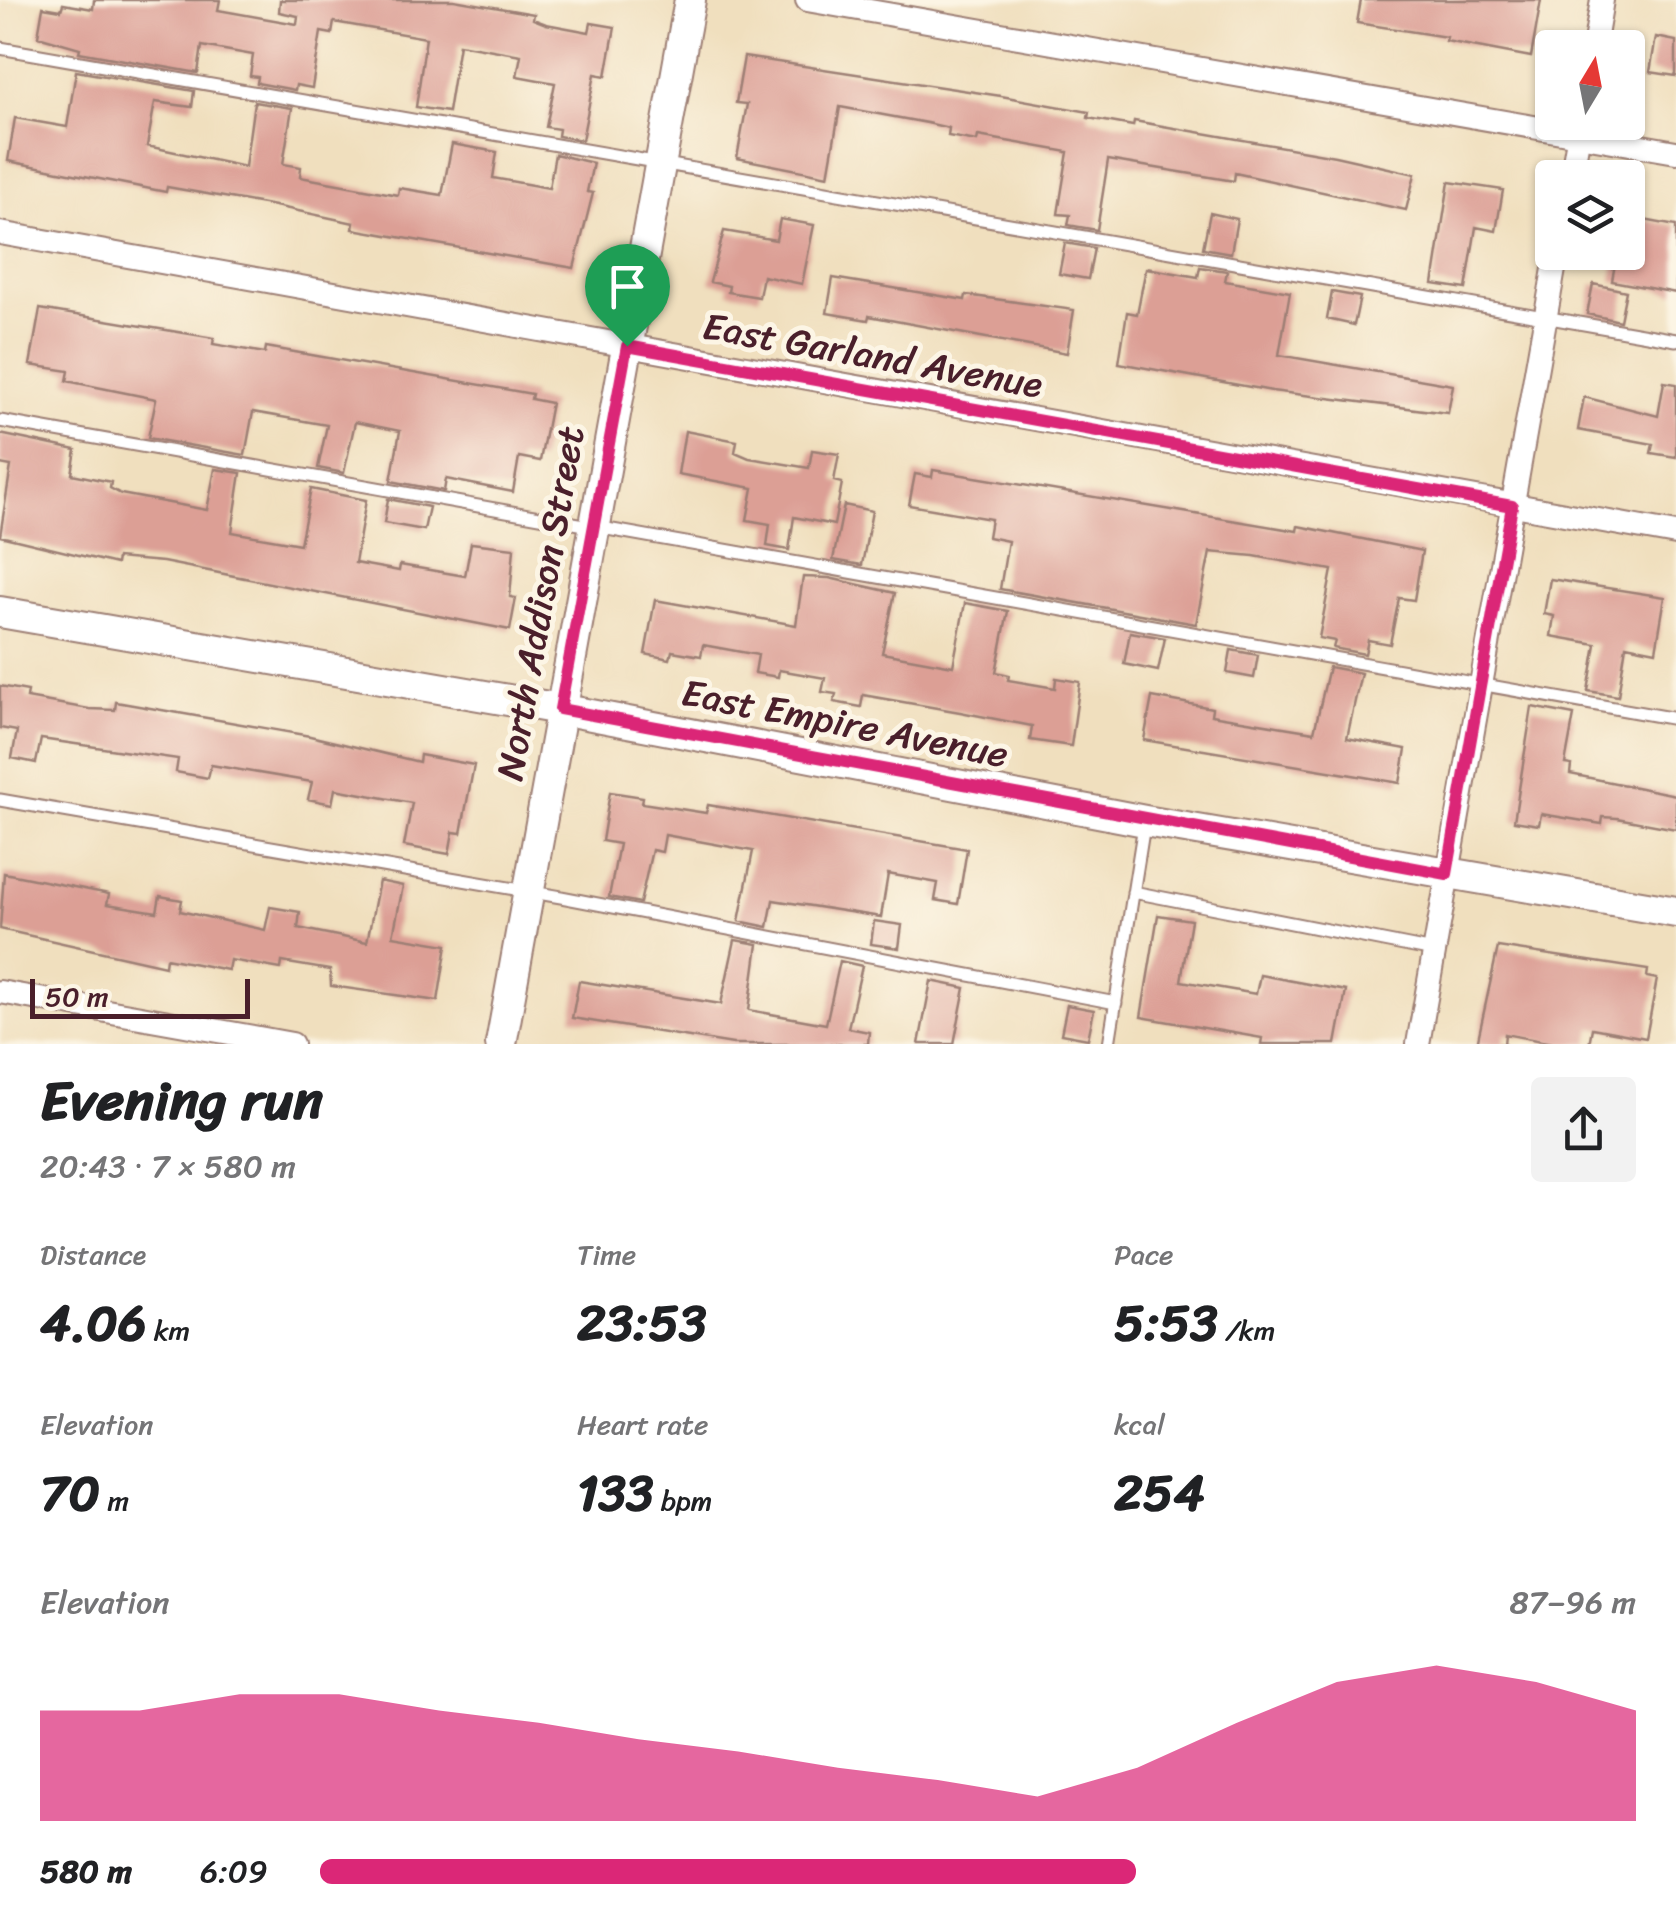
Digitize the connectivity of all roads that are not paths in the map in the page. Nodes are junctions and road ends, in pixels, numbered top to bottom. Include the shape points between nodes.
1 (690, 0) edge
2 (808, 0) edge
3 (1602, 0) edge
4 (1597, 30) edge
5 (0, 48) edge
6 (1535, 122) edge
7 (1625, 140) edge
8 (1676, 152) edge
9 (661, 162) junction
10 (0, 232) edge
11 (1554, 270) edge
12 (1546, 318) junction
13 (1676, 340) edge
14 (627, 346) junction
15 (0, 421) edge
16 (1512, 506) junction
17 (594, 526) junction
18 (1676, 534) edge
19 (0, 612) edge
20 (1480, 686) junction
21 (560, 709) junction
22 (1676, 719) edge
23 (0, 800) edge
24 (1145, 820) junction
25 (1447, 874) junction
26 (529, 891) junction
27 (1134, 892) junction
28 (1676, 912) edge
29 (1434, 951) junction
30 (0, 992) edge
31 (1116, 1004) junction
32 (292, 1044) edge
33 (501, 1044) edge
34 (1109, 1044) edge
35 (1418, 1044) edge

1 - 9 street, North Addison Street
2 - 6 street
3 - 4 street
5 - 9 lane
7 - 8 street
9 - 12 lane
9 - 14 street, North Addison Street
10 - 14 street, East Garland Avenue
11 - 12 street
12 - 13 lane
12 - 16 street
14 - 16 street, East Garland Avenue
14 - 17 street, North Addison Street
15 - 17 lane
16 - 18 street, East Garland Avenue
16 - 20 street
17 - 20 lane
17 - 21 street, North Addison Street
19 - 21 street, East Empire Avenue
20 - 22 lane
20 - 25 street
21 - 24 street, East Empire Avenue
21 - 26 street, North Addison Street
23 - 26 lane
24 - 25 street, East Empire Avenue
24 - 27 lane
25 - 28 street, East Empire Avenue
25 - 29 street
26 - 31 lane
26 - 33 street, North Addison Street
27 - 29 lane
27 - 31 lane
29 - 35 street
30 - 32 street
31 - 34 lane

